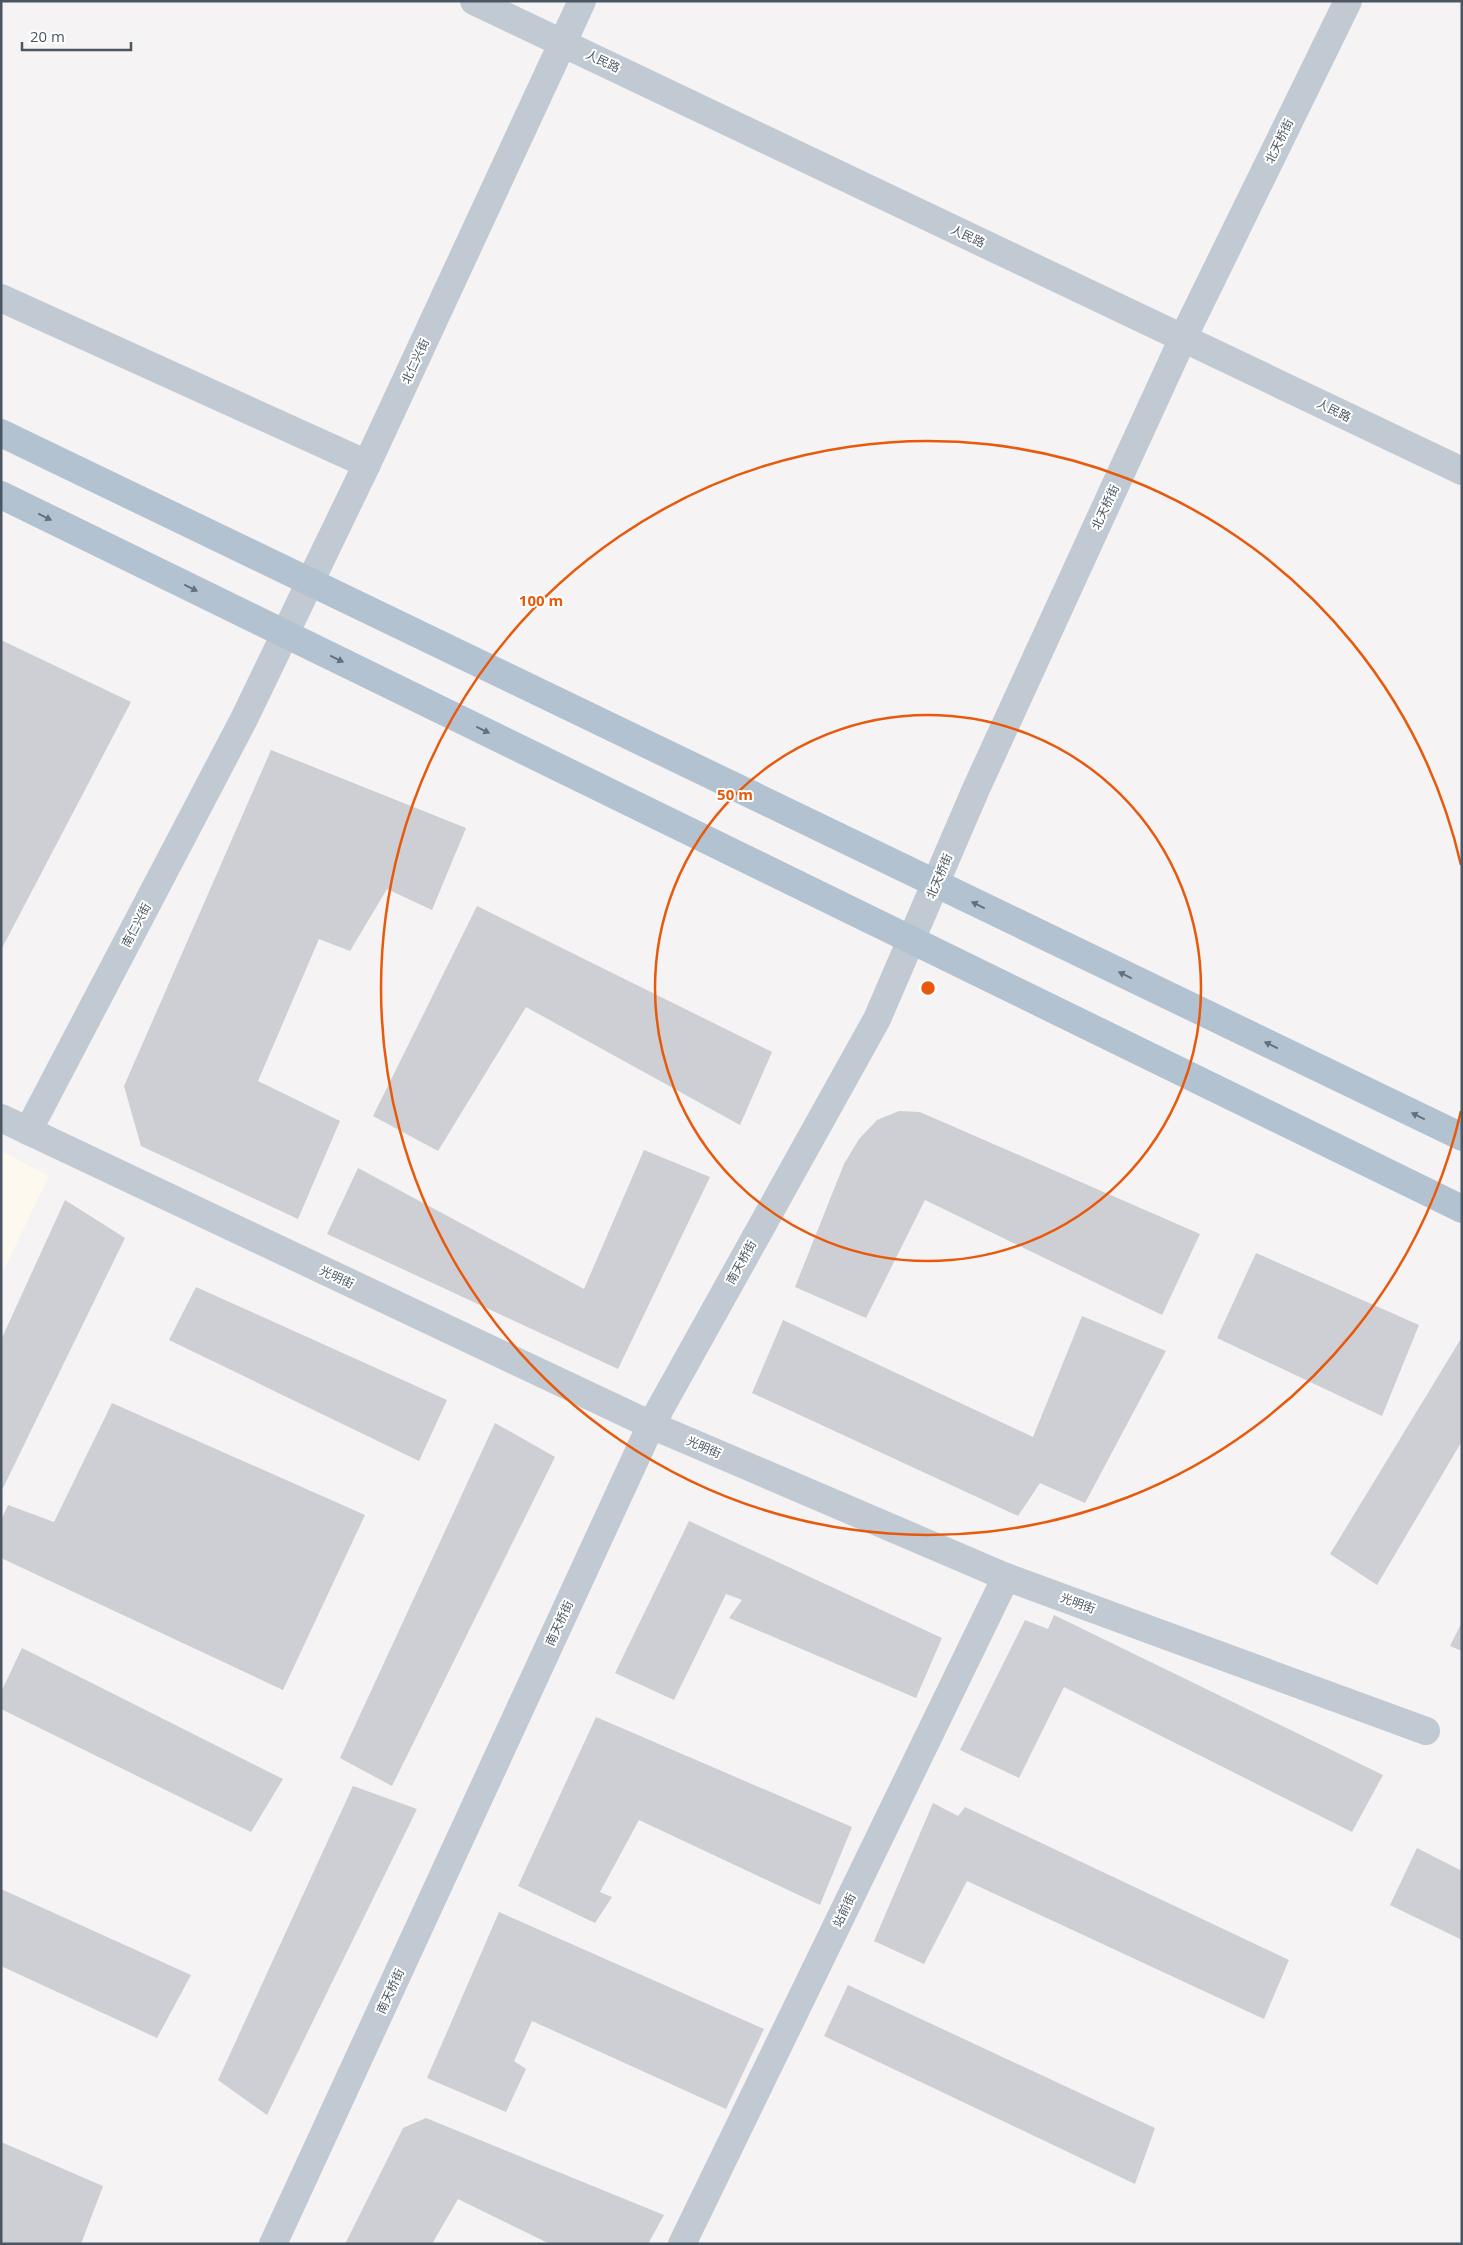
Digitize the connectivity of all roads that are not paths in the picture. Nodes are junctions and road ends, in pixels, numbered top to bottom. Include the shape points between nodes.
1 (474, 1) edge
2 (582, 1) edge
3 (1348, 1) edge
4 (563, 42) junction
5 (1, 298) edge
6 (1183, 338) junction
7 (1, 433) edge
8 (367, 464) junction
9 (1462, 471) edge
10 (1, 495) edge
11 (244, 719) joint
12 (877, 1019) joint
13 (1, 1118) edge
14 (28, 1131) junction
15 (1462, 1137) edge
16 (1462, 1208) edge
17 (651, 1425) junction
18 (1006, 1576) junction
19 (1426, 1731) dead end
20 (273, 2244) edge
21 (682, 2244) edge

1 - 4 street, 人民路
2 - 4 street, 北仁兴街
3 - 6 street, 北天桥街
4 - 6 street, 人民路
4 - 8 street, 北仁兴街
5 - 8 street
6 - 9 street, 人民路
6 - 12 street, 北天桥街 via 976,789
15 -> 7 main road, bridge
8 - 11 street, 北仁兴街
10 -> 16 main road, bridge
11 - 14 street, 南仁兴街
12 - 17 street, 南天桥街
13 - 14 street, 光明街
14 - 17 street, 光明街
17 - 18 street, 光明街
17 - 20 street, 南天桥街
18 - 19 street, 光明街
18 - 21 street, 站前街

